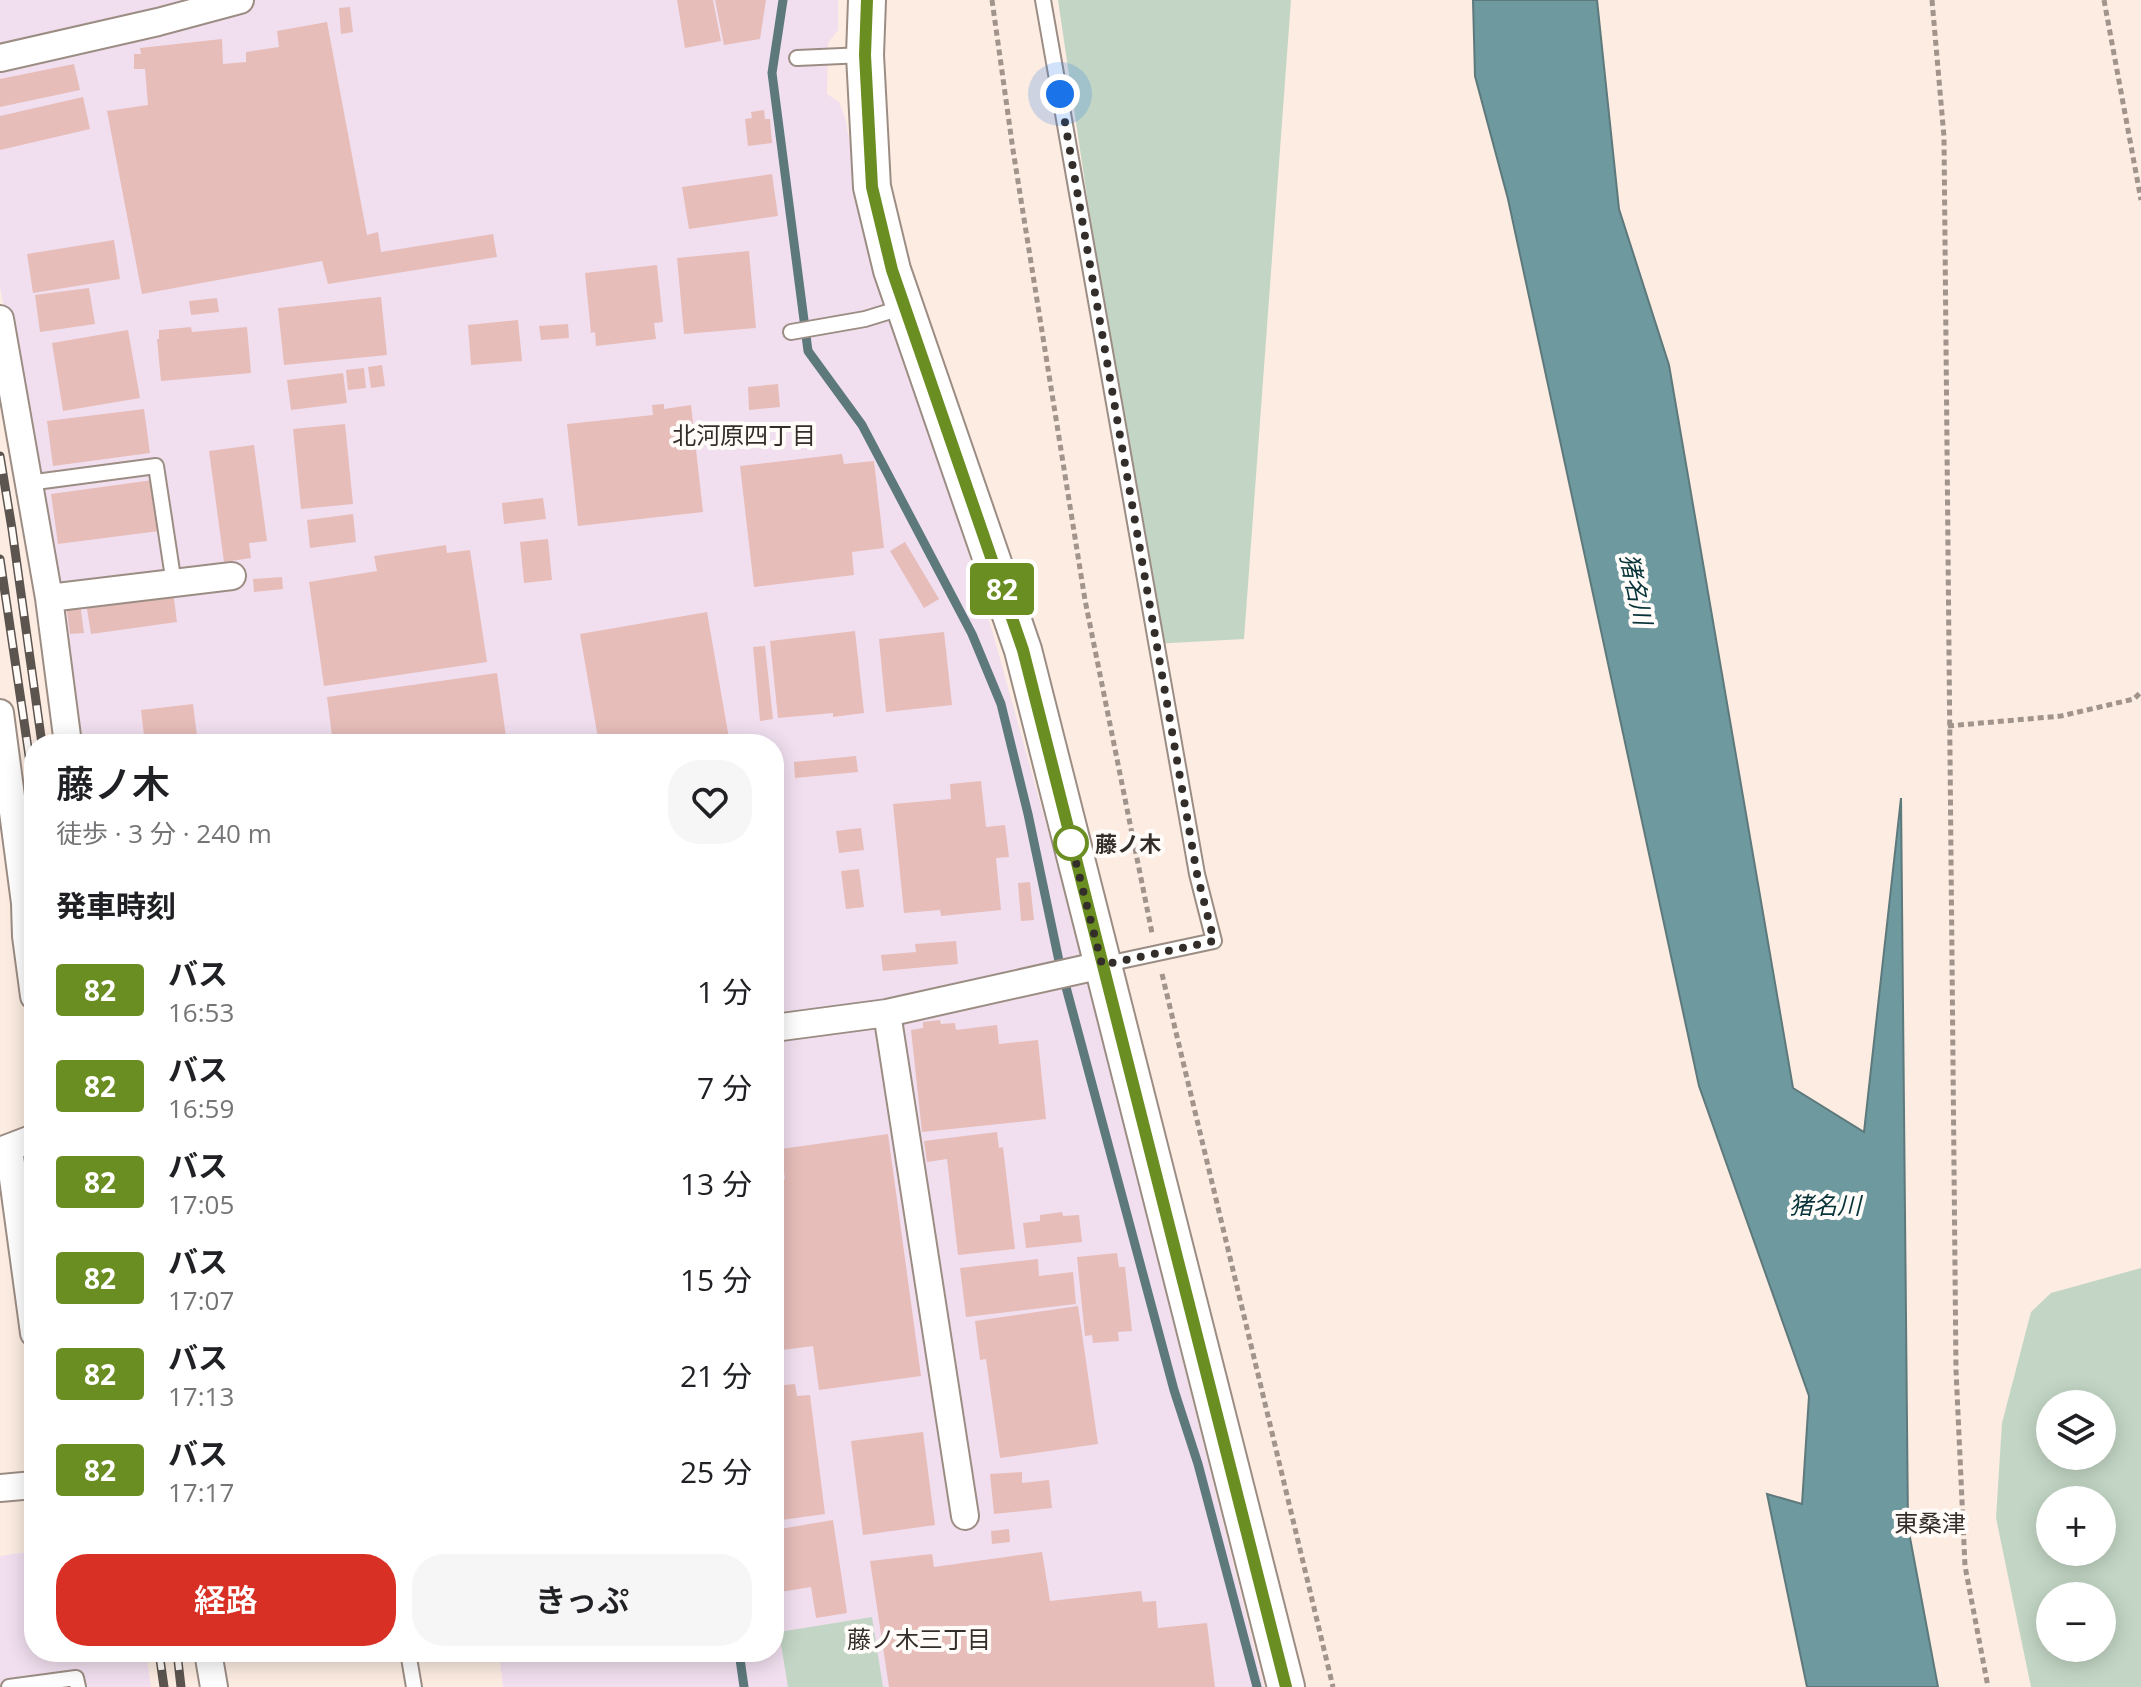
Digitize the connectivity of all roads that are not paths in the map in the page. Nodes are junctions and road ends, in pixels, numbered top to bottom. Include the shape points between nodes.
1 (240, 0) edge
2 (867, 0) edge
3 (1043, 0) edge
4 (865, 55) junction
5 (0, 58) edge
6 (797, 58) dead end
7 (905, 307) junction
8 (0, 319) edge
9 (791, 332) dead end
10 (28, 483) junction
11 (232, 576) dead end
12 (174, 584) junction
13 (49, 598) junction
14 (0, 713) edge
15 (67, 734) edge
16 (2, 743) edge
17 (24, 896) edge
18 (1102, 965) junction
19 (887, 1013) junction
20 (784, 1027) edge
21 (24, 1142) edge
22 (4, 1150) edge
23 (24, 1272) edge
24 (24, 1486) edge
25 (0, 1488) edge
26 (965, 1516) dead end
27 (210, 1662) edge
28 (410, 1662) edge
29 (9, 1687) edge
30 (78, 1687) edge
31 (214, 1687) edge
32 (414, 1687) edge
33 (1286, 1687) edge

1 - 5 street
2 - 4 street
3 - 18 lane via 1197,874 1214,941
4 - 6 lane
4 - 7 street via 872,187
7 - 9 lane
7 - 18 street via 1023,650
8 - 10 street
10 - 12 lane via 156,466
10 - 13 street
11 - 12 street
12 - 13 street
13 - 15 street
14 - 16 street
16 - 17 street
18 - 19 street
18 - 33 street
19 - 20 street
19 - 26 street
21 - 22 street
22 - 23 street
24 - 25 street
27 - 31 street
28 - 32 lane
29 - 30 lane via 76,1678

